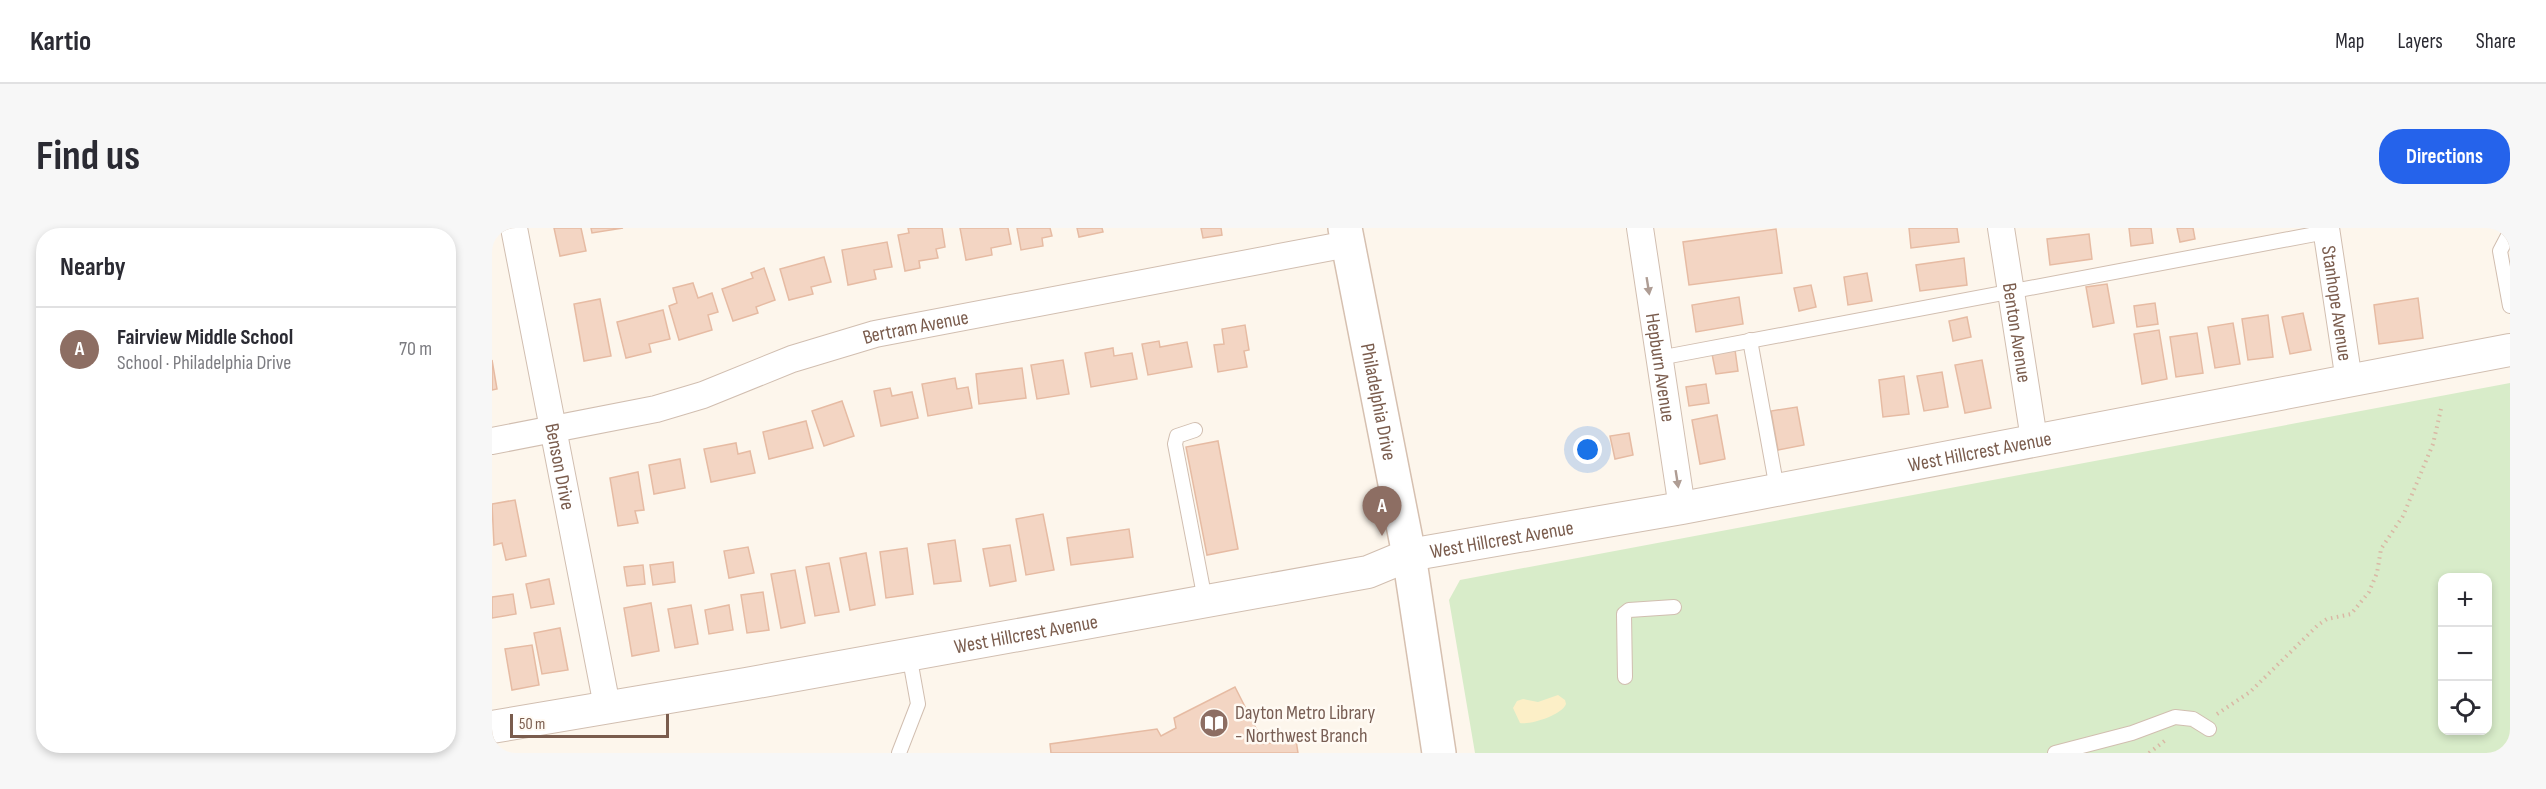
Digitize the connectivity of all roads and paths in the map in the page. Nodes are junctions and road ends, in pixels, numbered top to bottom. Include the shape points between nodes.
1 (514, 228) edge
2 (1640, 228) edge
3 (2001, 228) edge
4 (2326, 230) edge
5 (2510, 232) edge
6 (1346, 236) edge
7 (2011, 290) junction
8 (2510, 306) edge
9 (1750, 340) junction
10 (2510, 350) edge
11 (1659, 358) junction
12 (2349, 381) junction
13 (2441, 409) dead end
14 (552, 430) junction
15 (1195, 430) dead end
16 (2034, 440) junction
17 (492, 441) edge
18 (1777, 489) junction
19 (1682, 508) junction
20 (1409, 555) junction
21 (1204, 600) junction
22 (1674, 607) dead end
23 (909, 654) junction
24 (1625, 677) dead end
25 (607, 706) junction
26 (2215, 715) dead end
27 (492, 727) edge
28 (2209, 729) dead end
29 (2170, 738) dead end
30 (899, 753) edge
31 (1439, 753) edge
32 (2055, 753) edge
33 (2148, 753) edge

1 - 14 street, Benson Drive
2 -> 11 street, Hepburn Avenue
3 - 7 street, Benton Avenue
4 - 7 lane
4 - 12 street, Stanhope Avenue
5 - 8 lane via 2500,251
6 - 14 street, Bertram Avenue via 875,334 792,359 704,395
6 - 20 main road, Philadelphia Drive
7 - 9 lane
7 - 16 street, Benton Avenue
9 - 11 lane
9 - 18 lane
10 - 12 street, West Hillcrest Avenue
11 -> 19 street, Hepburn Avenue
12 - 16 street, West Hillcrest Avenue
13 - 26 path via 2433,444 2403,516 2381,549 2369,591 2351,614 2318,625 2250,692
14 - 17 street, Bertram Avenue
14 - 25 street, Benson Drive
15 - 21 lane via 1177,436 1175,444
16 - 18 street, West Hillcrest Avenue
18 - 19 street, West Hillcrest Avenue
19 - 20 street, West Hillcrest Avenue
20 - 21 street, West Hillcrest Avenue via 1368,572
20 - 31 main road, Philadelphia Drive
21 - 23 street, West Hillcrest Avenue
22 - 24 lane via 1629,610 1624,614
23 - 25 street, West Hillcrest Avenue
23 - 30 lane via 918,704
25 - 27 street, West Hillcrest Avenue
28 - 32 lane via 2193,719 2175,717 2123,736
29 - 33 path

